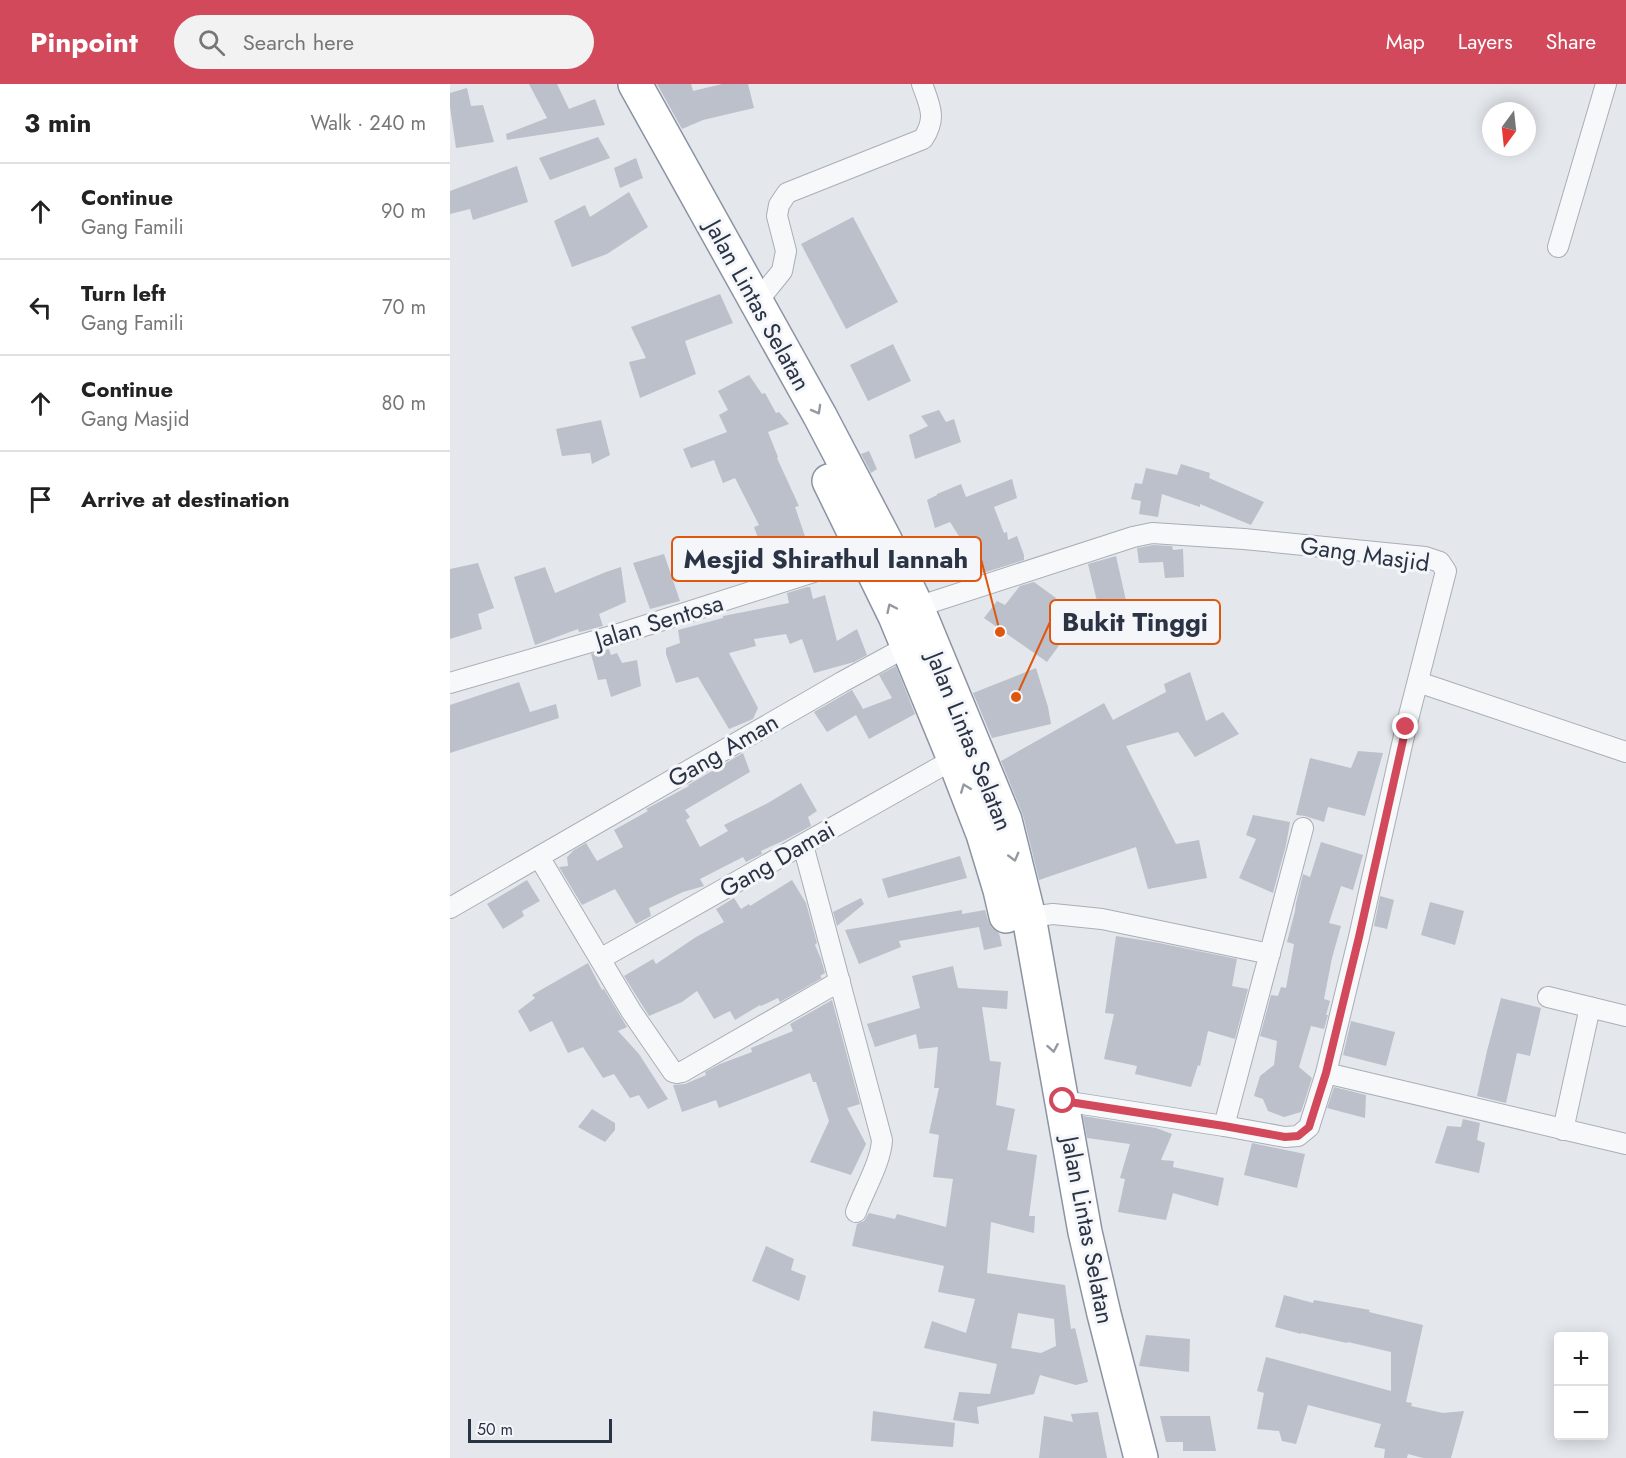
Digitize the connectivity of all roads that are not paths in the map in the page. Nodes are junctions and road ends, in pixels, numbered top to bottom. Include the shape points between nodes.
1 (613, 84) edge
2 (635, 84) edge
3 (922, 84) edge
4 (1606, 84) edge
5 (1558, 247) dead end
6 (757, 302) junction
7 (769, 345) junction
8 (867, 555) junction
9 (917, 607) junction
10 (908, 646) junction
11 (1418, 682) junction
12 (450, 683) edge
13 (1626, 752) edge
14 (954, 759) junction
15 (1304, 828) dead end
16 (803, 845) junction
17 (539, 857) junction
18 (450, 908) edge
19 (1029, 917) junction
20 (1270, 954) junction
21 (600, 959) junction
22 (840, 981) junction
23 (1548, 997) dead end
24 (1590, 1007) junction
25 (1626, 1016) edge
26 (1326, 1073) junction
27 (1063, 1101) junction
28 (1224, 1126) junction
29 (1563, 1130) junction
30 (1626, 1144) edge
31 (856, 1212) dead end
32 (1097, 1329) junction
33 (1119, 1458) edge
34 (1141, 1458) edge

1 - 7 highway, Jalan Lintas Selatan
2 - 6 highway, Jalan Lintas Selatan
3 - 6 street via 932,117 923,139 787,193 777,216 786,251 782,271
4 - 5 street
6 - 7 highway, Jalan Lintas Selatan
7 - 8 highway, Jalan Lintas Selatan via 802,428
7 -> 9 highway, Jalan Lintas Selatan via 820,416
10 -> 8 highway, Jalan Lintas Selatan
8 - 12 street, Jalan Sentosa
9 - 11 street, Gang Masjid via 1152,533 1425,557 1440,562 1446,572
9 -> 19 highway, Jalan Lintas Selatan via 1005,820
10 - 14 highway, Jalan Lintas Selatan
10 - 17 street, Gang Aman
11 - 13 street
11 - 26 street, Gang Masjid
14 - 16 street, Gang Damai
32 -> 14 highway, Jalan Lintas Selatan via 1065,1247 1000,890
15 - 20 street
16 - 21 street, Gang Damai
16 - 22 street
17 - 18 street, Gang Aman
17 - 21 street
19 - 20 street via 1053,914 1102,919
19 -> 27 highway, Jalan Lintas Selatan
20 - 28 street
21 - 22 street via 631,1011 677,1073
22 - 31 street via 882,1140 880,1156
23 - 24 street
24 - 25 street
24 - 29 street
26 - 28 street, Gang Masjid via 1309,1127 1298,1136
26 - 29 street
27 - 28 street, Gang Masjid
27 - 32 highway, Jalan Lintas Selatan
29 - 30 street
32 - 33 highway, Jalan Lintas Selatan
32 - 34 highway, Jalan Lintas Selatan

